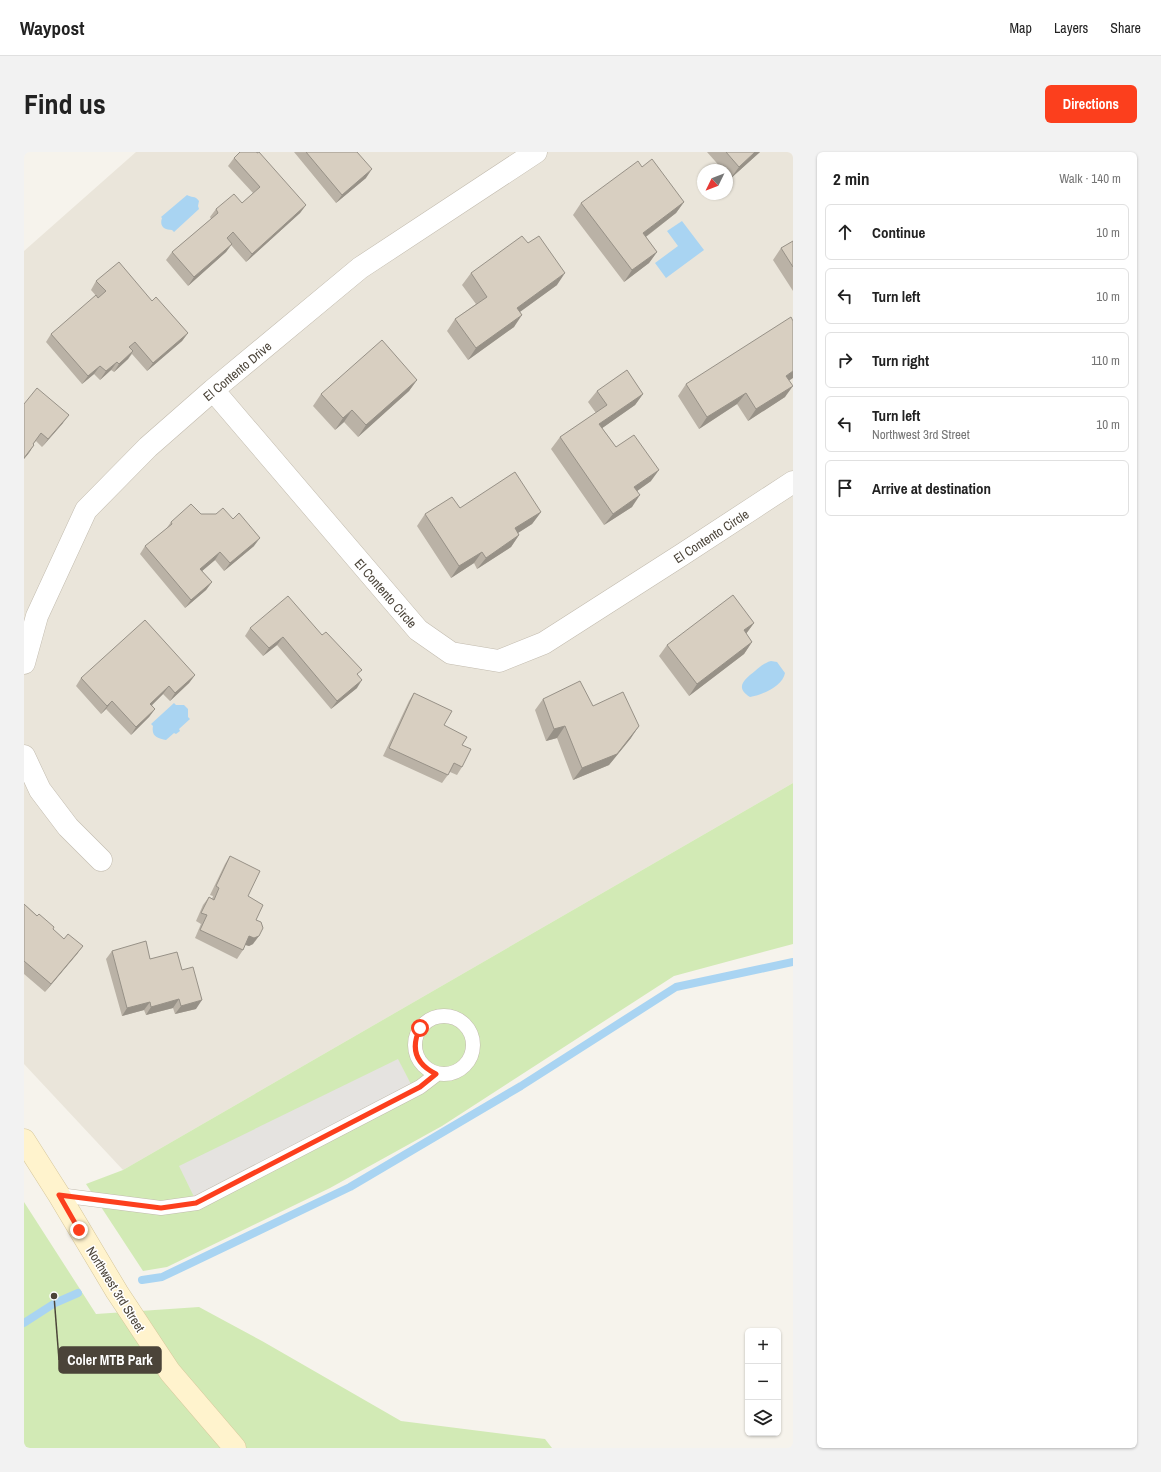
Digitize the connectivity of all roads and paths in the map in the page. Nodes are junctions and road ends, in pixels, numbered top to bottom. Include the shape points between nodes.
1 (536, 152) edge
2 (213, 390) junction
3 (793, 482) edge
4 (24, 664) edge
5 (24, 756) edge
6 (101, 860) dead end
7 (436, 1074) junction
8 (24, 1140) edge
9 (59, 1195) junction
10 (235, 1448) edge

1 - 2 street, El Contento Drive via 360,268
2 - 3 street, El Contento Circle via 418,630 451,653 499,661 544,643
2 - 4 street, El Contento Drive via 148,447 86,510 37,616
5 - 6 street via 40,790 68,827
7 - 7 lane via 456,1073 465,1067 474,1050 470,1030 454,1018 445,1016 431,1019 420,1028 416,1036 415,1046 421,1064
7 - 9 lane via 420,1087 196,1203 161,1208
8 - 9 street, Northwest 3rd Street
9 - 10 street, Northwest 3rd Street via 117,1292 170,1372

